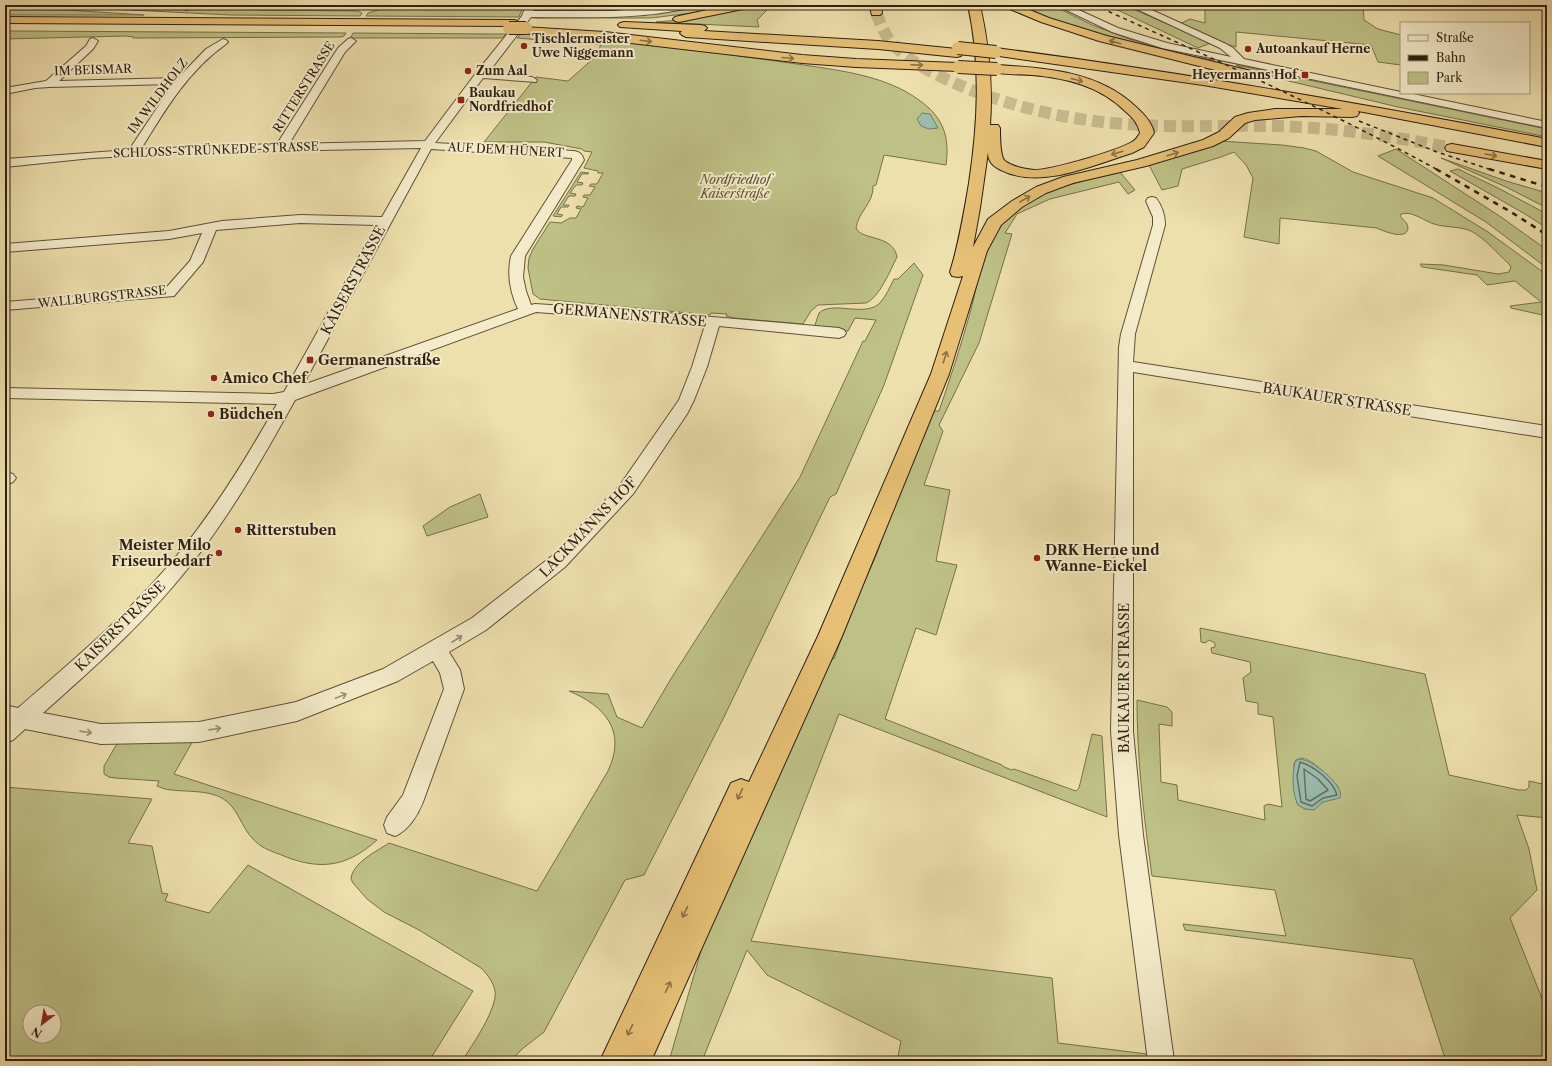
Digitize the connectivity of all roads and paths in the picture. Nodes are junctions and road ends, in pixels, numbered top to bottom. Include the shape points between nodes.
1 (690, 5) edge
2 (748, 5) edge
3 (974, 5) edge
4 (981, 5) edge
5 (1008, 5) edge
6 (1061, 5) edge
7 (1133, 5) edge
8 (90, 9) dead end
9 (5, 20) edge
10 (528, 20) edge
11 (263, 21) junction
12 (568, 24) junction
13 (5, 25) edge
14 (510, 27) junction
15 (758, 34) junction
16 (785, 36) junction
17 (351, 41) dead end
18 (93, 42) dead end
19 (223, 42) dead end
20 (958, 48) junction
21 (996, 56) junction
22 (1242, 63) junction
23 (480, 75) junction
24 (532, 80) dead end
25 (182, 81) junction
26 (49, 84) junction
27 (5, 91) edge
28 (1352, 113) junction
29 (1547, 125) edge
30 (1499, 134) junction
31 (993, 140) junction
32 (1547, 143) edge
33 (428, 145) junction
34 (281, 148) junction
35 (1452, 148) tunnel mouth
36 (133, 152) junction
37 (1547, 152) edge
38 (5, 163) edge
39 (1547, 165) edge
40 (1152, 201) dead end
41 (385, 221) junction
42 (212, 227) junction
43 (5, 248) edge
44 (969, 280) junction
45 (5, 306) edge
46 (526, 310) junction
47 (713, 322) junction
48 (838, 333) dead end
49 (1126, 366) junction
50 (5, 393) edge
51 (289, 396) junction
52 (1547, 432) edge
53 (437, 651) junction
54 (10, 722) edge
55 (395, 825) dead end
56 (616, 1061) edge
57 (634, 1061) edge
58 (1161, 1061) edge

1 - 10 street
2 - 12 highway via 679,19 585,21
3 -> 56 highway via 981,32 985,97 983,139 973,208 961,265 914,409 817,630
4 - 31 highway via 993,82
30 -> 5 highway via 1153,52 1054,23
6 - 22 street via 1146,41
7 - 22 street via 1223,46
8 - 11 highway
9 - 11 highway
10 - 12 highway
10 - 14 highway, bridge
10 - 15 highway via 641,31
10 -> 21 highway, bridge via 606,36 802,59 958,67
10 - 23 street, KAISERSTRASSE
11 - 14 highway
12 - 15 highway
13 - 14 highway
15 - 16 highway
16 - 20 highway
16 - 20 highway via 818,35
17 - 34 street, RITTERSTRASSE via 342,48
18 - 26 street
19 - 25 street, IM WILDHOLZ via 211,49
20 - 21 highway
21 - 28 highway
21 - 30 highway via 1156,73 1234,85
21 -> 31 highway via 1095,86 1118,97 1141,119 1147,133 1139,144 1127,150 1044,174 1024,174 1006,168 995,156
22 - 29 street
23 - 24 street
23 - 33 street, KAISERSTRASSE
25 - 26 street, IM BEISMAR
25 - 36 street, IM WILDHOLZ
26 - 27 street, IM BEISMAR
28 - 37 highway
44 -> 28 highway via 979,251 994,222 1041,190 1068,180 1141,163 1208,143 1224,136 1240,120 1253,116 1301,112
30 - 32 highway
31 - 44 highway
33 - 34 street, SCHLOSS-STRÜNKEDE-STRASSE
33 - 41 street, KAISERSTRASSE
33 - 46 street, AUF DEM HÜNERT via 567,153 577,156 518,256 515,272
34 - 36 street, SCHLOSS-STRÜNKEDE-STRASSE
35 -> 39 highway
36 - 38 street, SCHLOSS-STRÜNKEDE-STRASSE
40 - 49 street, BAUKAUER STRASSE via 1159,217 1159,225 1128,334
41 - 42 street via 300,219
41 - 51 street, KAISERSTRASSE
42 - 43 street via 169,235
42 - 45 street, WALLBURGSTRASSE via 196,262 169,293
57 -> 44 highway via 830,636 940,374
46 - 47 street, GERMANENSTRASSE via 543,308
46 - 51 street, GERMANENSTRASSE
47 - 48 street, GERMANENSTRASSE
53 -> 47 street, LACKMANNS HOF via 481,623 551,568 630,485 683,408 696,379
49 - 52 street, BAUKAUER STRASSE
49 - 58 street, BAUKAUER STRASSE via 1122,731 1131,835
50 - 51 street, GERMANENSTRASSE via 273,399
51 - 54 street, KAISERSTRASSE via 230,496 183,562 102,647
54 -> 53 street, LACKMANNS HOF via 118,735 170,734 220,728 277,717 331,700 391,675
53 - 55 street via 450,670 454,689 412,802

